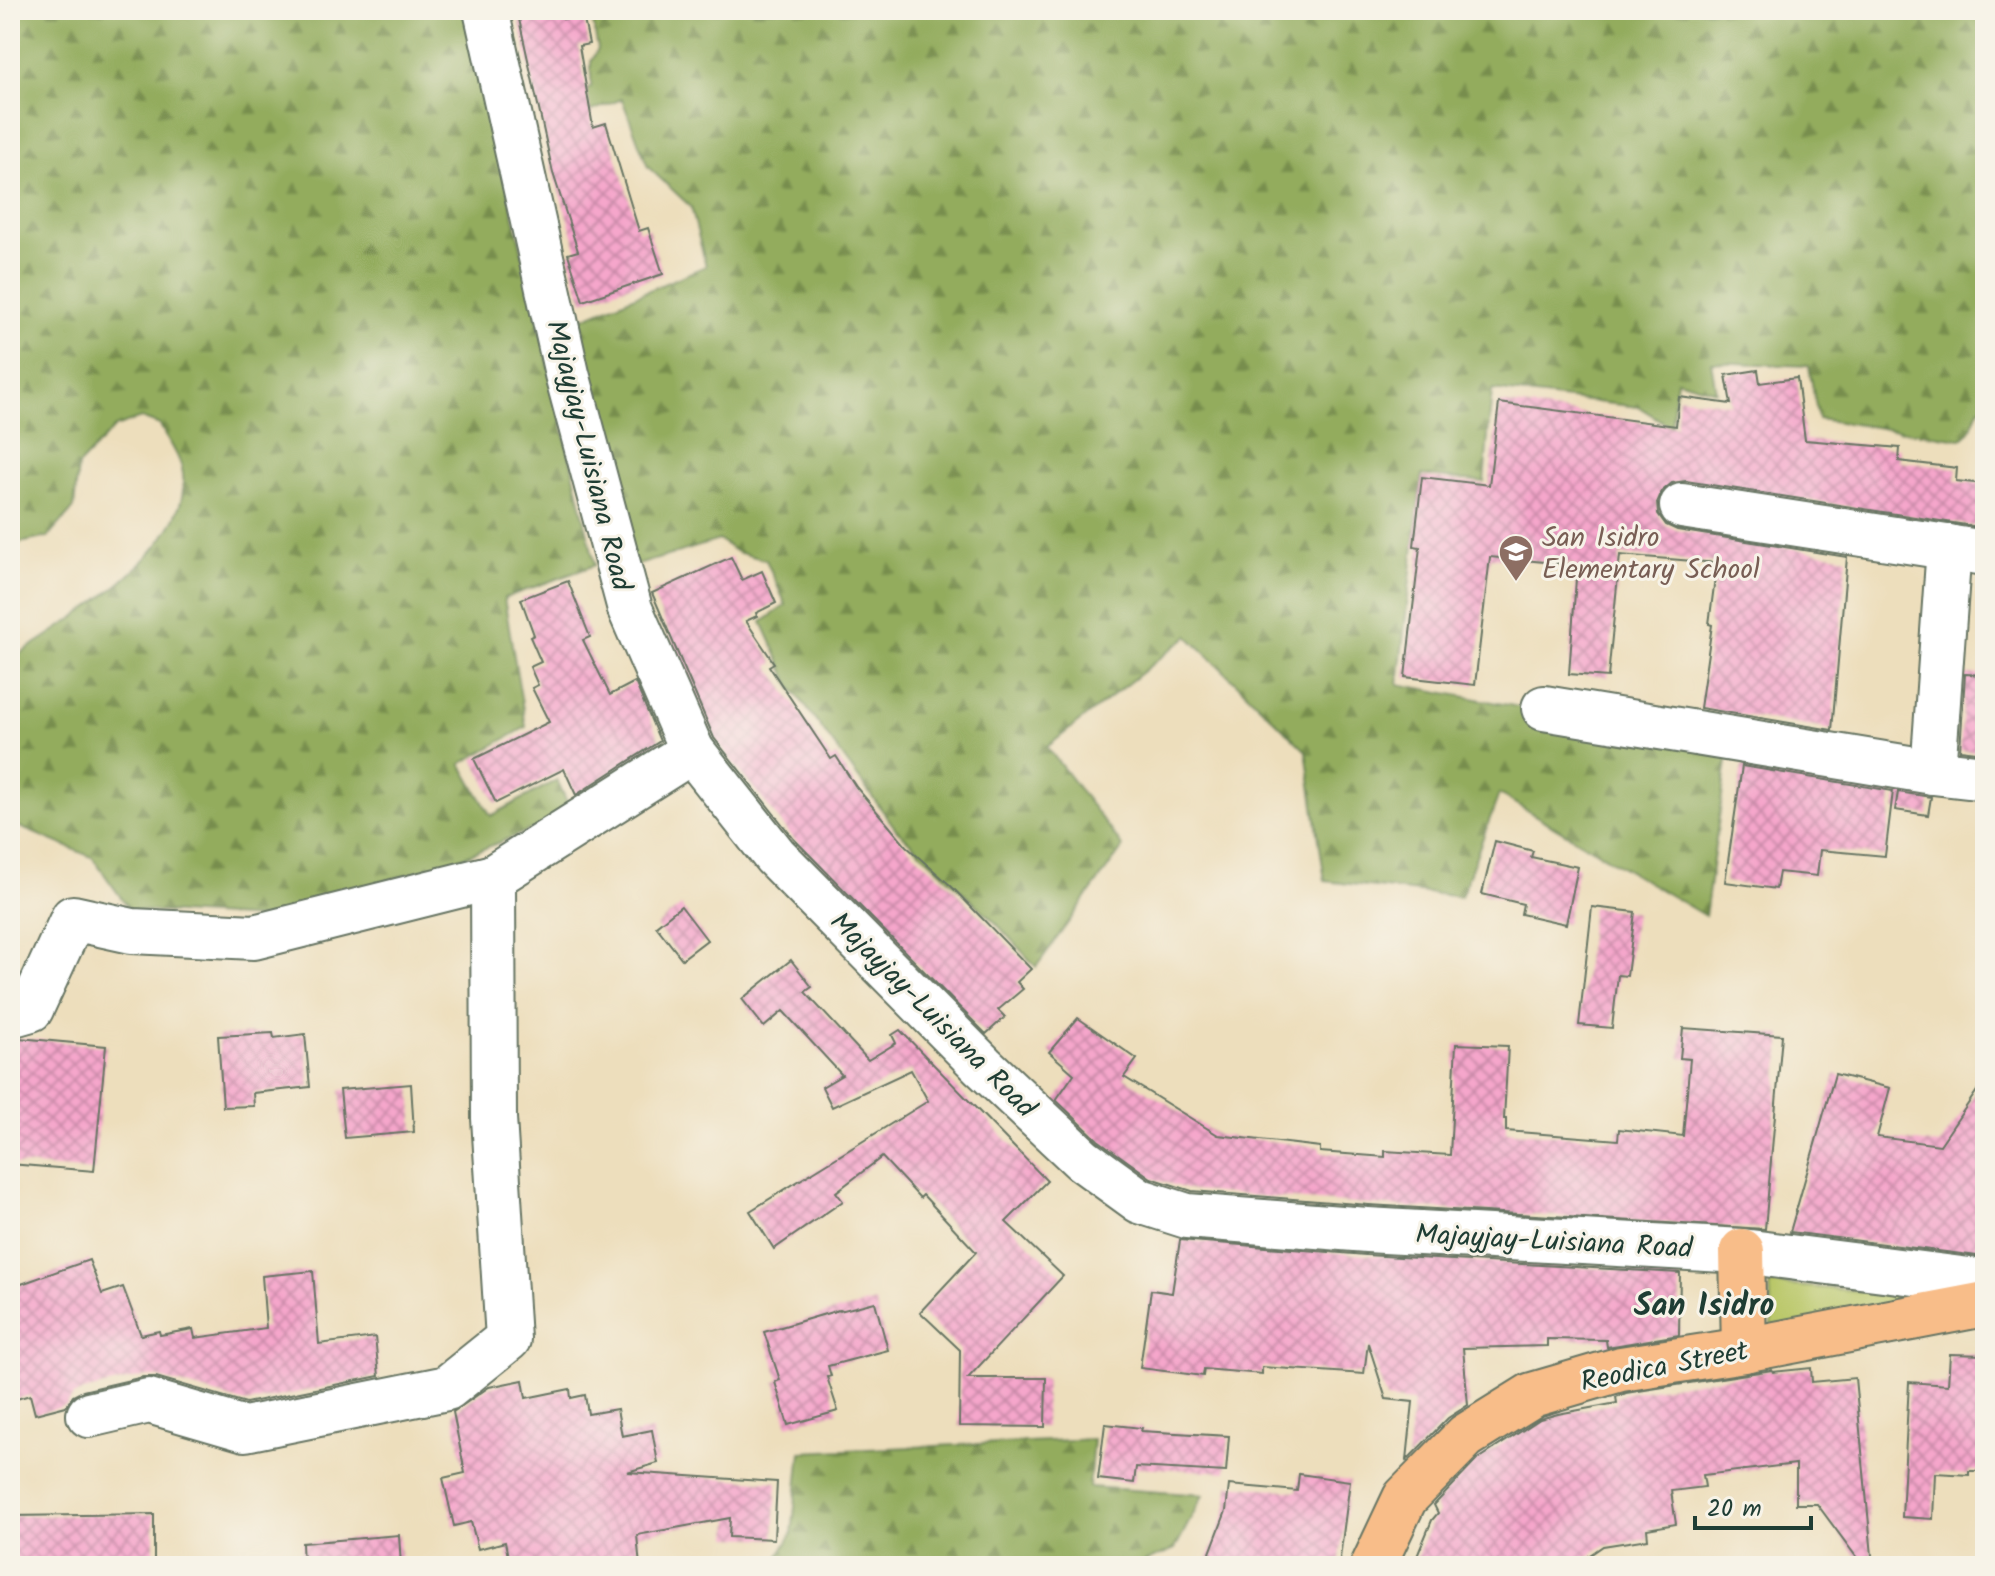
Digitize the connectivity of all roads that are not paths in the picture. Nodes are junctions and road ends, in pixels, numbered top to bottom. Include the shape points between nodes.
1 (486, 10) edge
2 (1682, 506) dead end
3 (1967, 550) edge
4 (1544, 708) dead end
5 (692, 751) junction
6 (1933, 772) junction
7 (1985, 778) edge
8 (493, 877) junction
9 (10, 1015) edge
10 (1742, 1251) junction
11 (1985, 1282) edge
12 (1985, 1304) edge
13 (1744, 1350) junction
14 (89, 1415) dead end
15 (1373, 1566) edge

1 - 5 street, Majayjay-Luisiana Road via 567,374 630,609
2 - 3 street
3 - 6 street
4 - 6 street
5 - 8 street
5 - 10 street, Majayjay-Luisiana Road via 775,856 983,1066 1082,1159 1140,1201 1187,1216
6 - 7 street
8 - 9 street via 254,937 132,931 73,918 31,1009
8 - 14 street via 494,1118 508,1339 447,1388 245,1429 149,1401
10 - 11 street, Majayjay-Luisiana Road
10 - 13 main road
12 - 13 main road, Reodica Street
13 - 15 main road, Reodica Street via 1621,1369 1532,1395 1466,1436 1405,1498

